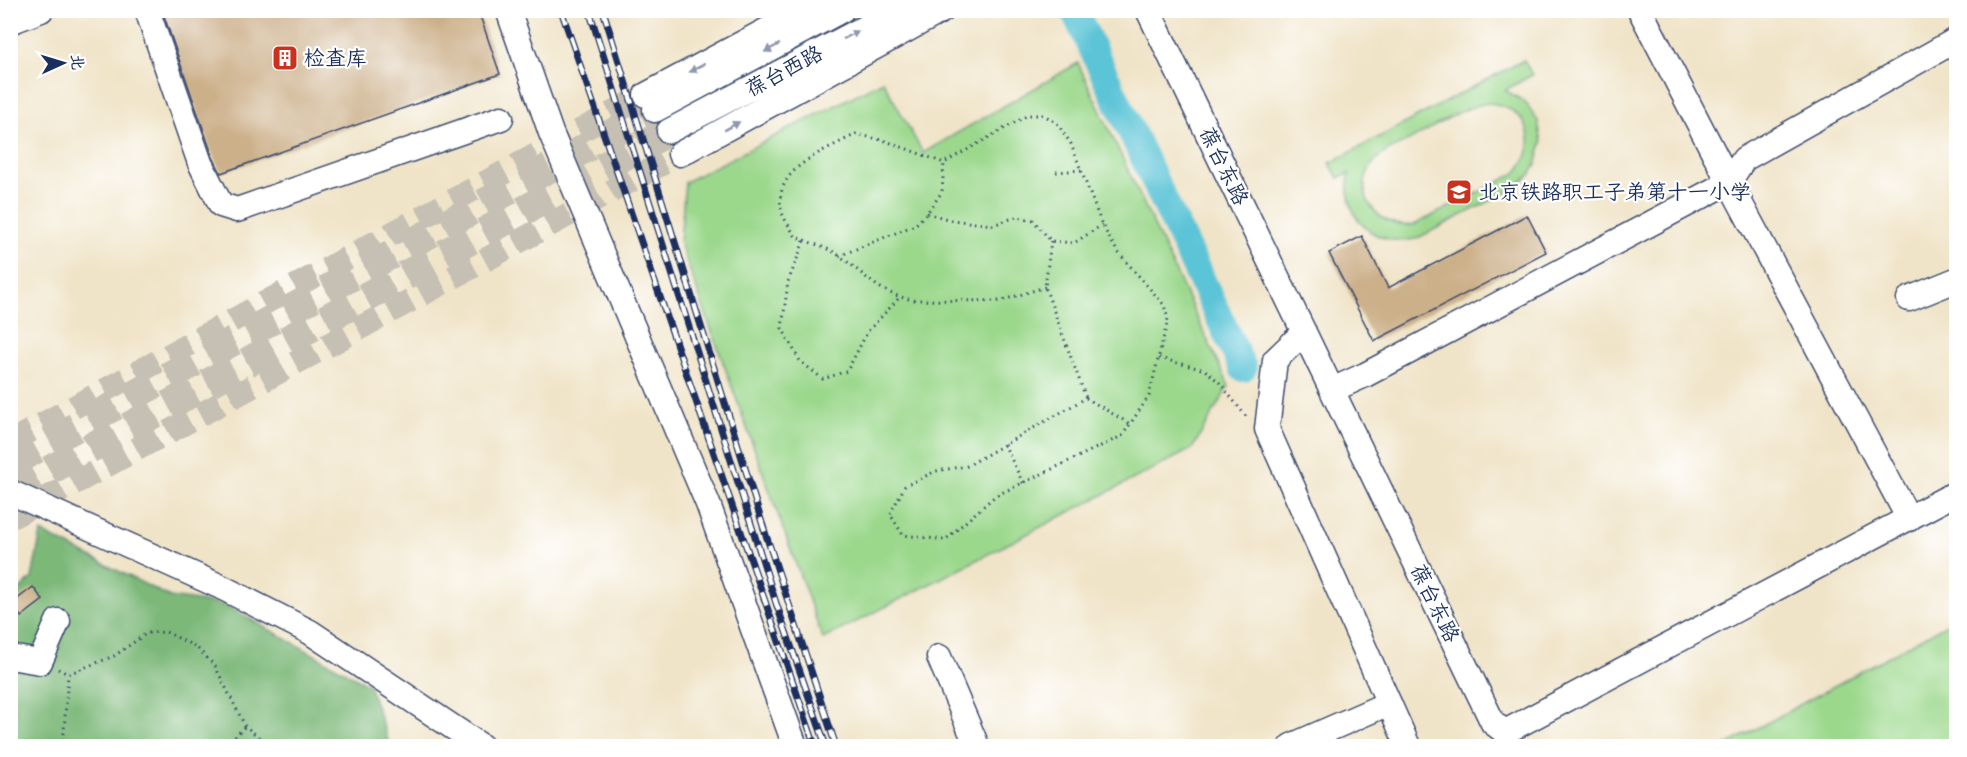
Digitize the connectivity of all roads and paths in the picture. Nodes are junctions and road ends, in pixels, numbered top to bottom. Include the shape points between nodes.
1 (147, 10) edge
2 (508, 10) edge
3 (804, 10) edge
4 (842, 10) edge
5 (898, 10) edge
6 (943, 10) edge
7 (1148, 10) edge
8 (1640, 10) edge
9 (1956, 40) edge
10 (501, 118) dead end
11 (669, 131) tunnel mouth
12 (680, 154) tunnel mouth
13 (944, 163) junction
14 (1081, 170) junction
15 (1056, 172) dead end
16 (1729, 182) junction
17 (927, 213) junction
18 (1102, 225) junction
19 (804, 241) junction
20 (1051, 241) junction
21 (839, 256) junction
22 (1956, 280) edge
23 (1045, 287) junction
24 (900, 297) junction
25 (1909, 299) dead end
26 (1304, 332) junction
27 (1158, 358) junction
28 (1332, 390) junction
29 (1086, 398) junction
30 (1248, 419) dead end
31 (1130, 424) junction
32 (1004, 444) junction
33 (1023, 483) junction
34 (10, 492) edge
35 (1956, 493) edge
36 (1909, 519) junction
37 (58, 621) dead end
38 (10, 657) edge
39 (939, 657) dead end
40 (1389, 703) junction
41 (245, 726) junction
42 (1509, 739) edge
43 (63, 747) edge
44 (227, 747) edge
45 (292, 747) edge
46 (481, 747) edge
47 (795, 747) edge
48 (977, 747) edge
49 (1291, 747) edge
50 (1408, 747) edge

1 - 10 street via 200,163 221,205 237,210
2 - 47 street via 551,133 708,504
3 - 4 street, 葆台西路 via 651,102
11 -> 5 street, 葆台西路
12 -> 6 street
7 - 26 street, 葆台东路
8 - 16 street
9 - 16 street via 1744,159
13 - 14 path via 1028,115 1044,115 1057,123
13 - 17 path via 942,192
13 - 19 path via 856,134 796,166 781,188 781,209 796,237
14 - 15 path
14 - 18 path
16 - 28 street
16 - 36 street
17 - 20 path via 993,225 1017,217 1033,220
17 - 21 path via 915,225
18 - 20 path via 1074,243
18 - 27 path via 1118,251 1164,306 1168,319
19 - 21 path
19 - 24 path via 788,282 782,328 800,361 823,380 847,371 868,331
20 - 23 path
21 - 24 path via 875,287
22 - 25 street
23 - 24 path via 1000,301
23 - 29 path
26 - 28 street, 葆台东路
26 - 40 street via 1275,360 1267,429
27 - 30 path via 1205,370
27 - 31 path via 1149,396
28 - 42 street, 葆台东路 via 1493,723
29 - 31 path
29 - 32 path
31 - 33 path via 1122,436
32 - 33 path
32 - 33 path via 967,466 936,471 905,486 890,514 903,535 945,540 995,496
34 - 46 street via 219,586 310,632
35 - 36 street, 葆台东路
36 - 42 street, 葆台东路
37 - 38 street via 40,662
39 - 48 street
40 - 49 street
40 - 50 street
41 - 43 path via 215,666 196,647 166,632 147,633 114,656 68,674
41 - 44 path
41 - 45 path via 261,739

